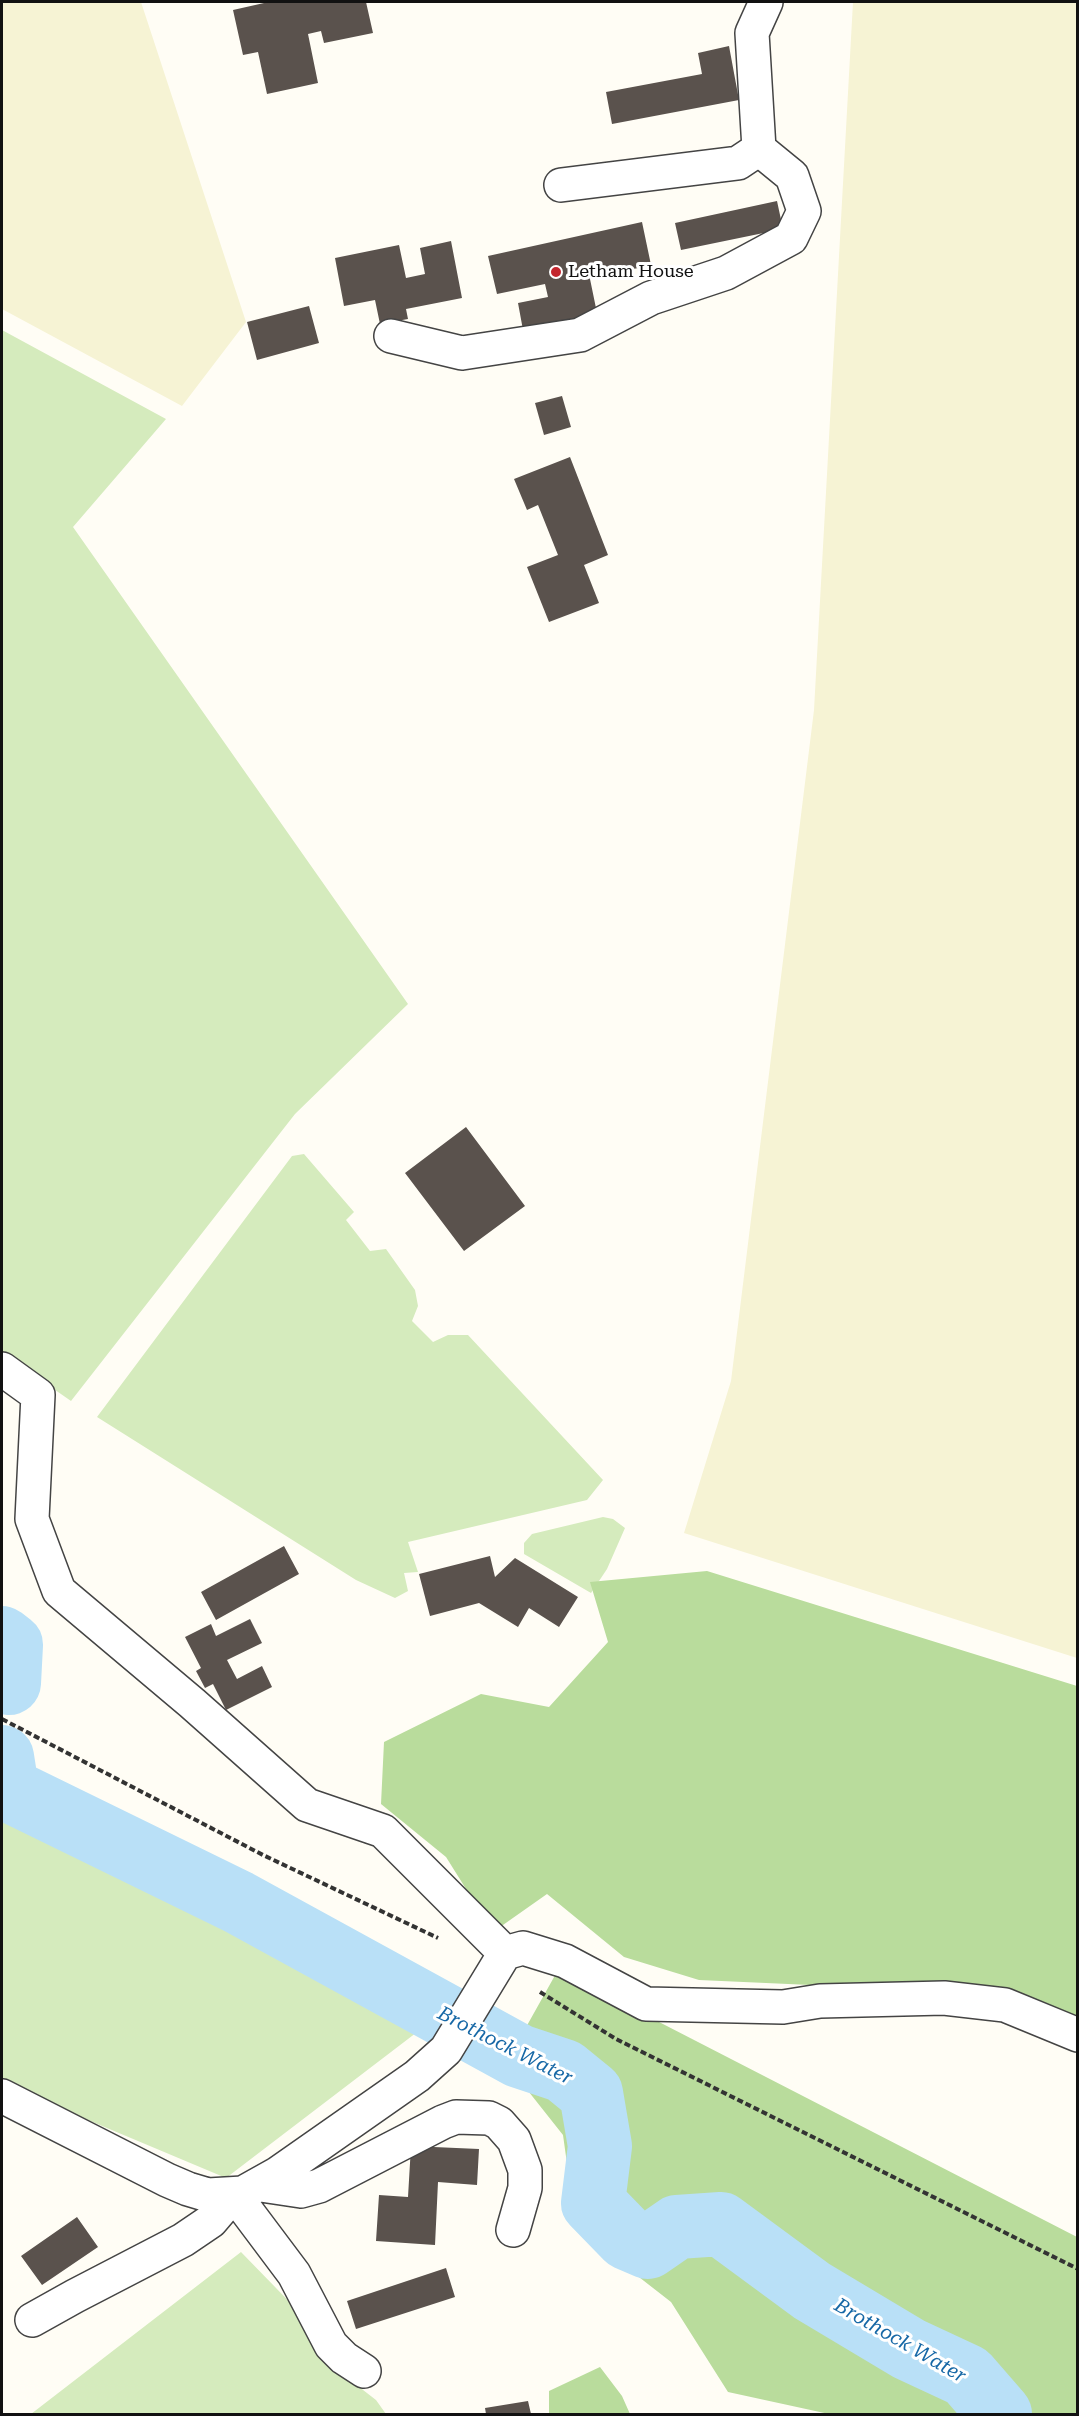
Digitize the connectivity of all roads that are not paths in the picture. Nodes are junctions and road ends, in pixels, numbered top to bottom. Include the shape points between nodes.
1 (766, 2) edge
2 (759, 149) junction
3 (561, 185) dead end
4 (391, 336) dead end
5 (2, 1369) edge
6 (505, 1953) junction
7 (1077, 2035) edge
8 (2, 2096) edge
9 (247, 2189) junction
10 (513, 2230) dead end
11 (32, 2320) dead end
12 (364, 2371) dead end

1 - 2 street via 752,33
2 - 3 street via 738,163
2 - 4 street via 792,176 804,211 791,238 726,273 651,298 580,335 462,353
5 - 6 street via 38,1395 32,1519 59,1591 307,1805 383,1832
6 - 7 street via 523,1948 565,1961 646,2004 783,2007 820,2001 944,1998 1005,2005
6 - 9 street via 446,2050 417,2076
8 - 9 street via 167,2180 208,2195
9 - 10 street via 301,2191 319,2186 443,2121 456,2117 489,2118 514,2140 525,2170 525,2188
9 - 11 street via 183,2240
9 - 12 street via 331,2345

